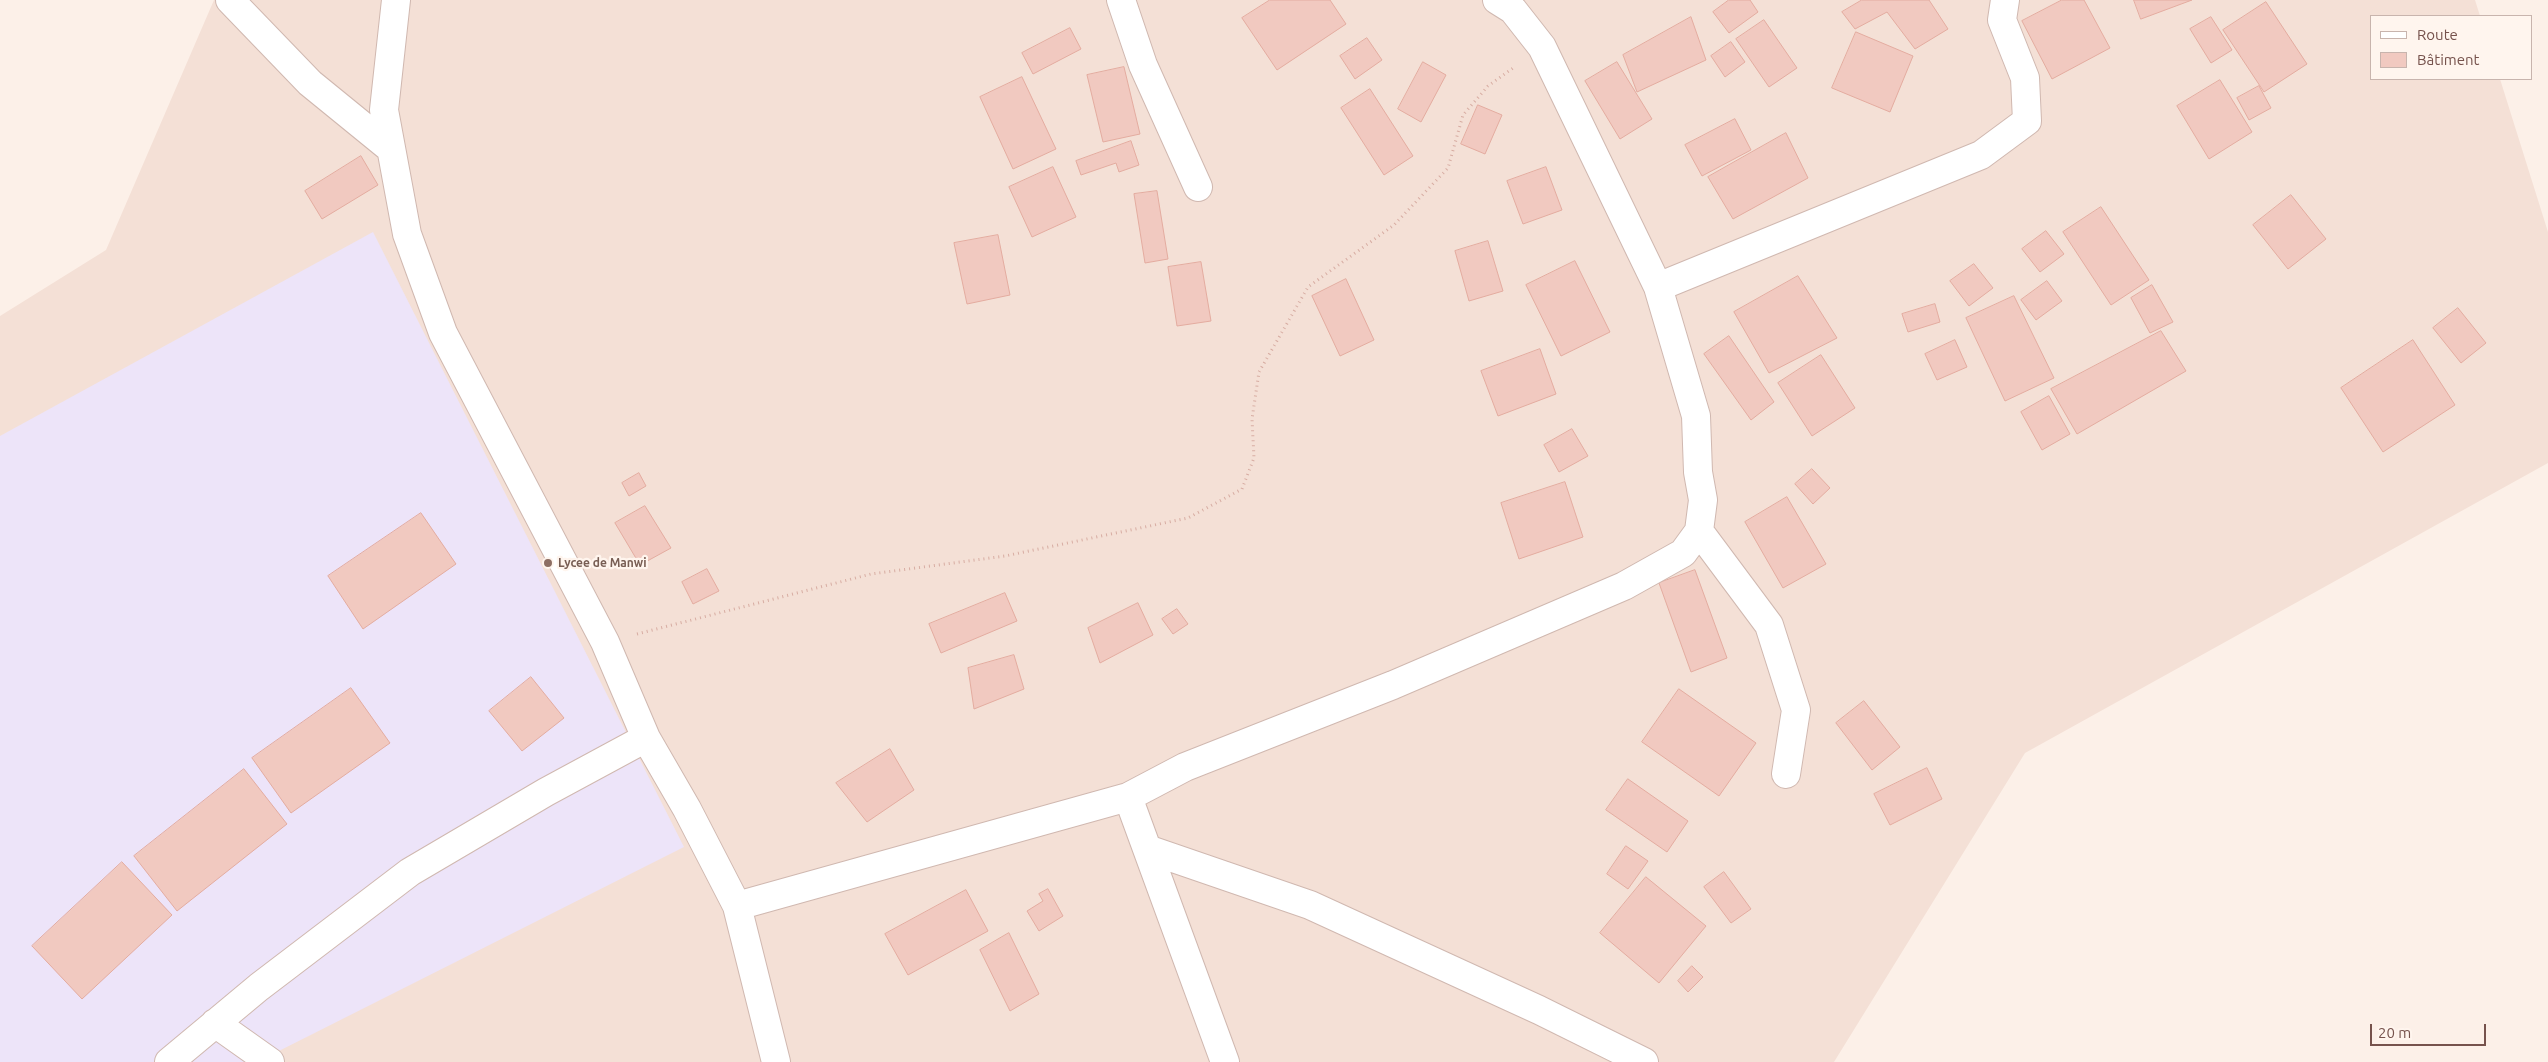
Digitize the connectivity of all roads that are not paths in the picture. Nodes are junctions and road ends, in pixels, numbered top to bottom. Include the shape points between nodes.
1 (230, 0) edge
2 (396, 0) edge
3 (1121, 0) edge
4 (1497, 0) edge
5 (2006, 0) edge
6 (391, 149) junction
7 (1198, 187) dead end
8 (1658, 287) junction
9 (1699, 531) junction
10 (646, 738) junction
11 (1786, 774) dead end
12 (1128, 797) junction
13 (1148, 849) junction
14 (737, 906) junction
15 (215, 1023) junction
16 (169, 1062) edge
17 (270, 1062) edge
18 (776, 1062) edge
19 (1225, 1062) edge
20 (1644, 1062) edge

1 - 6 street via 310,83
2 - 6 street via 384,110
3 - 7 street via 1143,65
4 - 8 street via 1513,10 1542,47
5 - 8 street via 2002,20 2025,78 2027,121 1982,155
6 - 10 street via 407,234 443,333 605,642
8 - 9 street via 1696,416 1698,472 1703,500
9 - 11 street via 1769,625 1796,710
9 - 12 street via 1682,553 1624,586 1393,685 1185,767
10 - 14 street via 688,809
10 - 15 street via 410,872
12 - 13 street
12 - 14 street
13 - 19 street
13 - 20 street via 1310,905
14 - 18 street
15 - 16 street
15 - 17 street

